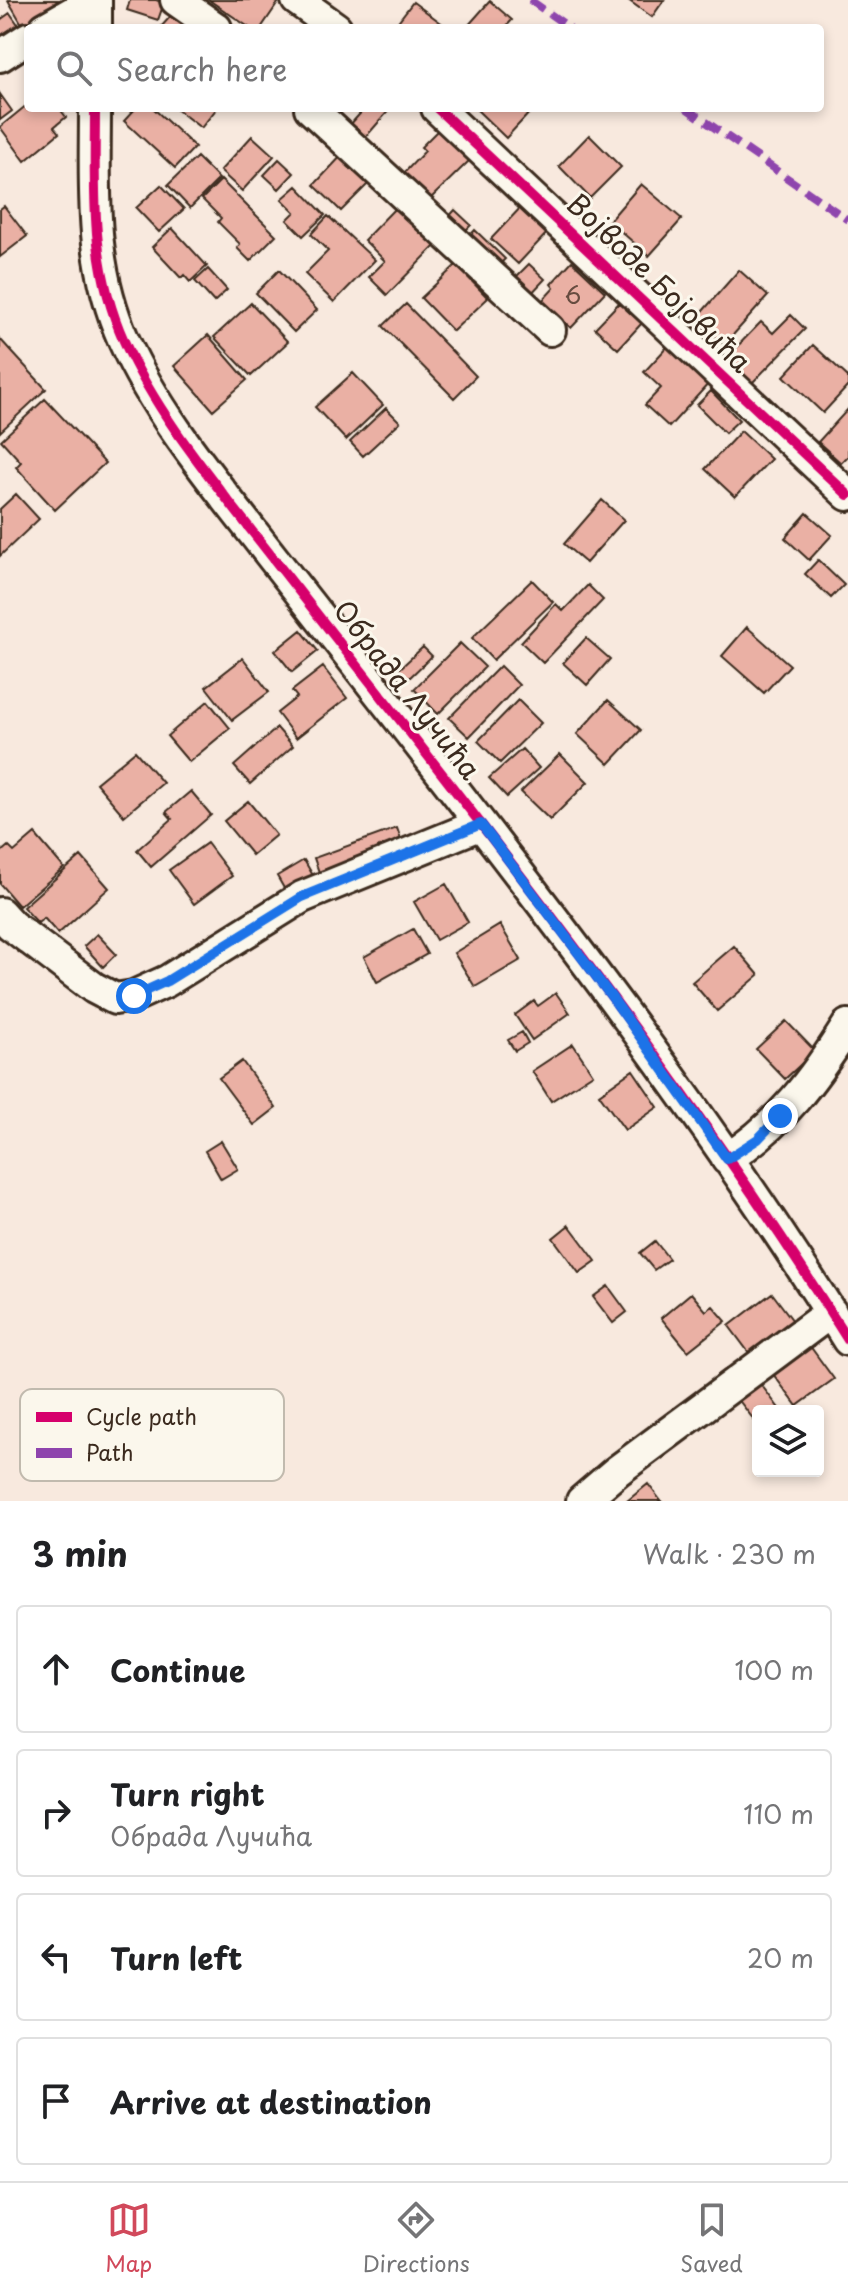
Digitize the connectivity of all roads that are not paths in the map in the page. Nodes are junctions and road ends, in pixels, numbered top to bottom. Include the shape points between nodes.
1 (95, 0) edge
2 (176, 0) edge
3 (297, 0) edge
4 (52, 24) edge
5 (96, 24) edge
6 (210, 24) edge
7 (330, 24) edge
8 (24, 41) edge
9 (0, 56) edge
10 (95, 112) edge
11 (314, 112) edge
12 (441, 112) edge
13 (550, 330) dead end
14 (848, 495) edge
15 (481, 824) junction
16 (0, 913) edge
17 (848, 1025) edge
18 (727, 1159) junction
19 (831, 1312) junction
20 (848, 1340) edge
21 (582, 1501) edge

1 - 4 street
1 - 5 street
2 - 6 street
3 - 7 street
8 - 9 street
10 - 15 street, Обрада Лучића via 95,231 101,269 118,327 141,374 174,429
11 - 13 street
12 - 14 street, Војводе Бојовића
15 - 16 street via 302,897 134,996 115,999 94,988
15 - 18 street, Обрада Лучића
17 - 18 street via 788,1108 758,1139
18 - 19 street, Обрада Лучића
19 - 20 street, Обрада Лучића
19 - 21 street

